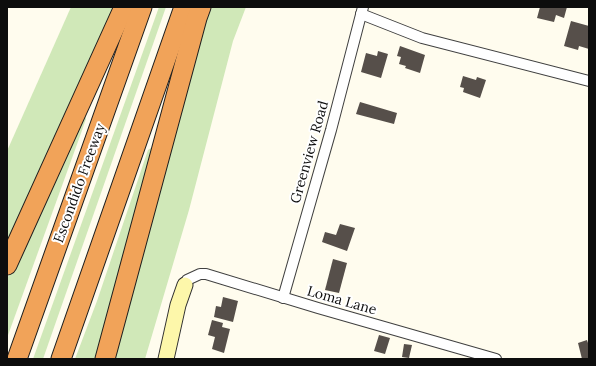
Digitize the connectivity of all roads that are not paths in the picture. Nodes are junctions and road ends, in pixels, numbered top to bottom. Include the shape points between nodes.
1 (124, 7) edge
2 (142, 7) edge
3 (184, 7) edge
4 (201, 7) edge
5 (362, 10) edge
6 (589, 81) edge
7 (7, 265) edge
8 (185, 286) joint
9 (283, 298) junction
10 (17, 359) edge
11 (61, 359) edge
12 (105, 359) edge
13 (166, 359) edge
14 (496, 359) edge

1 - 7 highway
2 - 10 highway, Escondido Freeway
3 - 11 highway
4 - 12 highway
5 - 6 street, Greenview Road via 422,38
5 - 9 street, Greenview Road
8 - 9 street, Loma Lane via 187,280 206,274
8 - 13 street
9 - 14 street, Loma Lane

